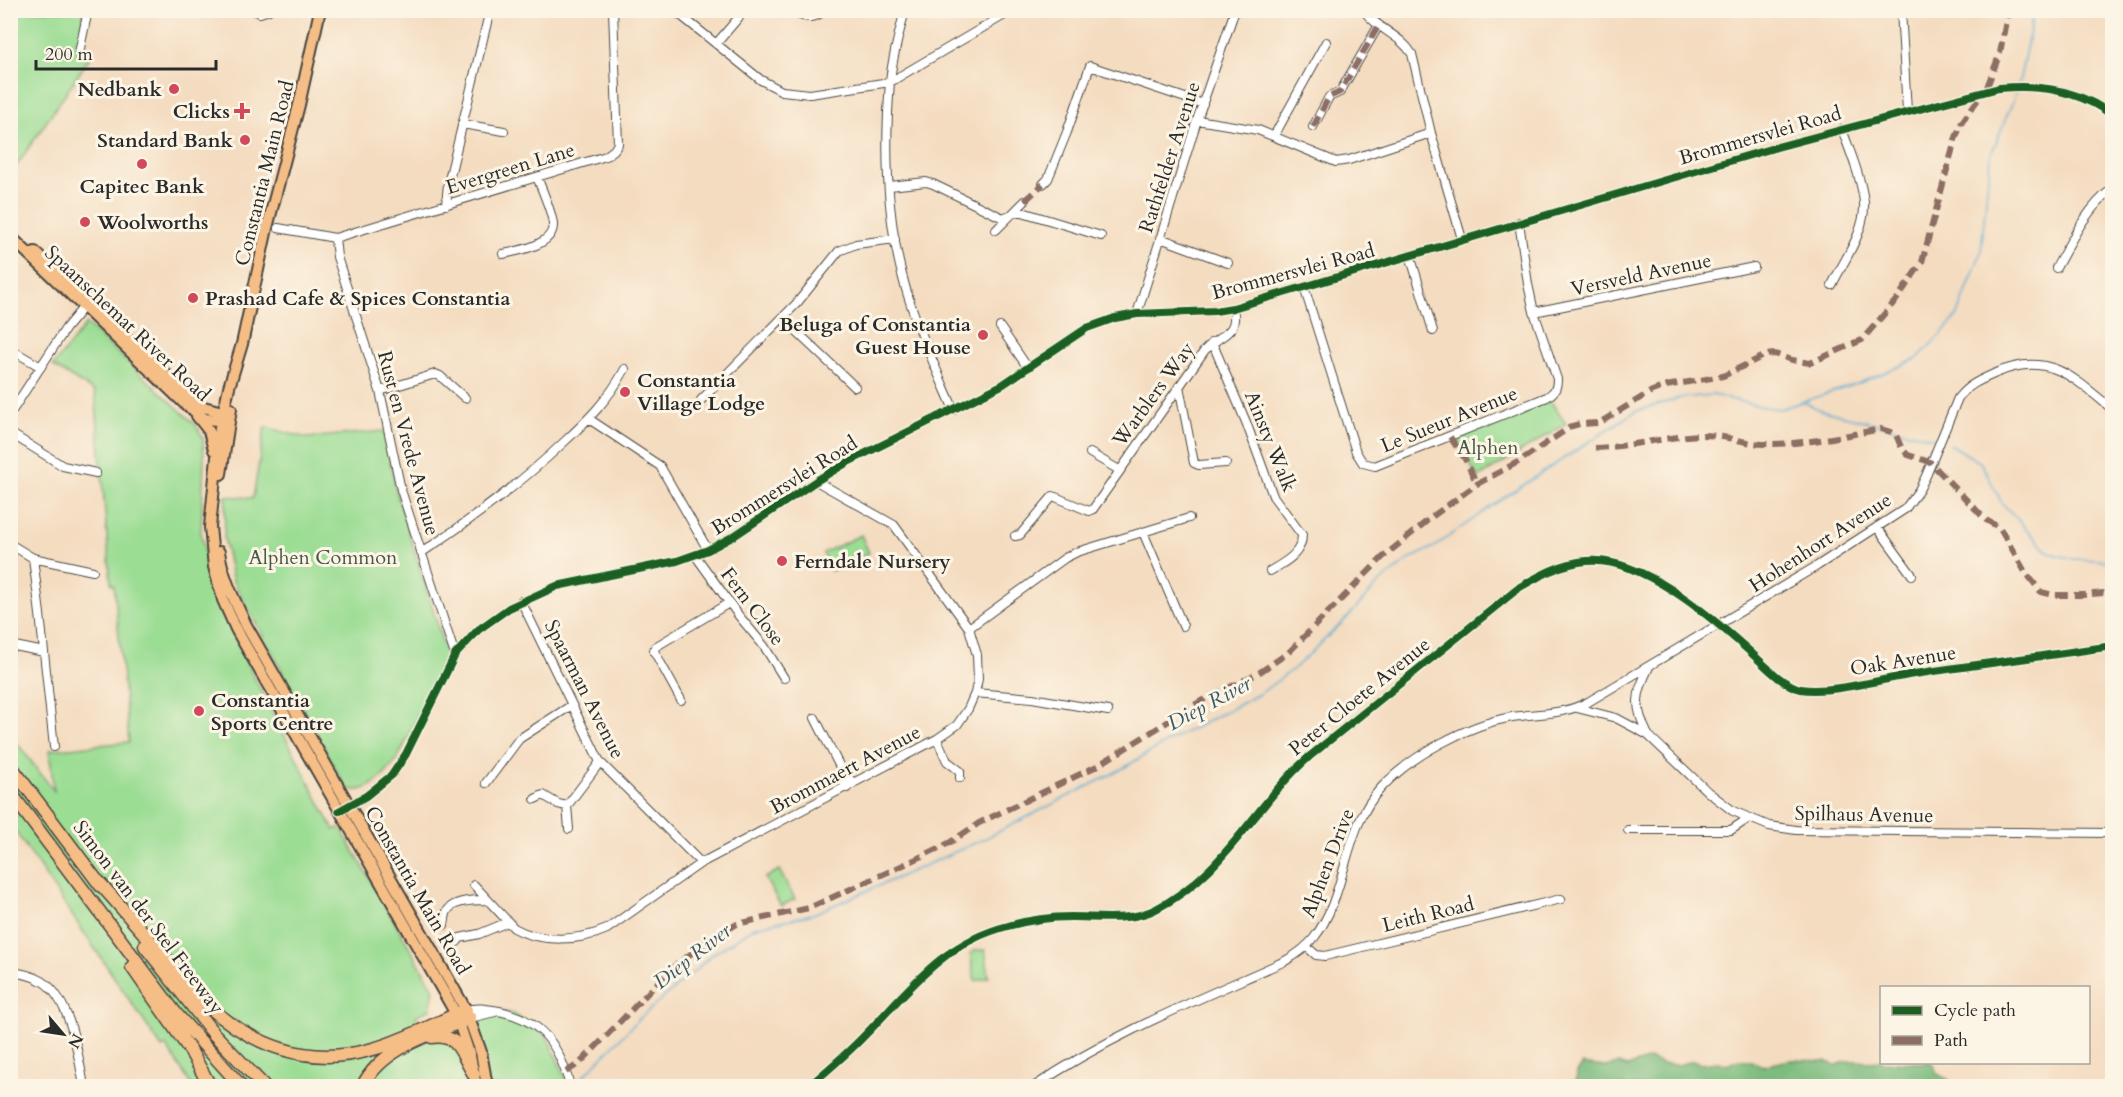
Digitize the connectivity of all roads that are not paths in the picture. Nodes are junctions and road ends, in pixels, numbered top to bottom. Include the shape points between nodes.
1 (84, 10) edge
2 (253, 10) edge
3 (269, 10) edge
4 (320, 10) edge
5 (490, 10) edge
6 (613, 10) edge
7 (674, 10) edge
8 (745, 10) edge
9 (787, 10) edge
10 (824, 10) edge
11 (905, 10) edge
12 (1012, 10) edge
13 (1235, 10) edge
14 (1364, 10) edge
15 (1900, 10) edge
16 (1379, 25) junction
17 (1326, 42) dead end
18 (716, 44) junction
19 (79, 54) dead end
20 (890, 82) junction
21 (1203, 104) junction
22 (1907, 111) junction
23 (2112, 115) edge
24 (1197, 120) junction
25 (462, 124) junction
26 (1313, 127) dead end
27 (1842, 129) junction
28 (504, 131) dead end
29 (1431, 133) junction
30 (1274, 136) junction
31 (537, 177) junction
32 (1043, 184) dead end
33 (890, 186) junction
34 (2112, 189) edge
35 (1025, 201) dead end
36 (446, 205) junction
37 (1011, 215) junction
38 (1519, 222) junction
39 (278, 228) dead end
40 (996, 230) dead end
41 (10, 235) edge
42 (1101, 236) dead end
43 (335, 238) junction
44 (1160, 238) junction
45 (895, 239) junction
46 (1462, 239) junction
47 (502, 254) dead end
48 (1410, 255) junction
49 (1228, 263) dead end
50 (1754, 267) dead end
51 (2056, 268) dead end
52 (1832, 285) dead end
53 (1304, 287) junction
54 (86, 304) junction
55 (1233, 308) junction
56 (1534, 312) junction
57 (1137, 314) junction
58 (782, 318) junction
59 (1000, 327) dead end
60 (1434, 331) dead end
61 (1212, 342) junction
62 (242, 344) junction
63 (10, 349) edge
64 (41, 367) junction
65 (1028, 368) junction
66 (625, 369) dead end
67 (1179, 386) junction
68 (229, 387) junction
69 (855, 387) dead end
70 (380, 391) junction
71 (465, 398) dead end
72 (701, 400) dead end
73 (190, 403) junction
74 (2112, 409) edge
75 (954, 410) junction
76 (10, 414) edge
77 (226, 417) junction
78 (589, 419) junction
79 (10, 434) edge
80 (1090, 453) dead end
81 (1226, 463) dead end
82 (1119, 470) junction
83 (96, 473) dead end
84 (214, 474) junction
85 (816, 481) junction
86 (1190, 518) dead end
87 (1877, 527) junction
88 (1143, 532) junction
89 (1015, 536) dead end
90 (10, 544) edge
91 (708, 550) junction
92 (421, 554) junction
93 (695, 555) junction
94 (33, 558) junction
95 (1270, 571) dead end
96 (93, 572) dead end
97 (1912, 574) dead end
98 (521, 601) junction
99 (729, 603) junction
100 (1720, 625) junction
101 (1183, 626) dead end
102 (969, 628) junction
103 (10, 645) edge
104 (2112, 646) edge
105 (44, 652) junction
106 (455, 655) junction
107 (1650, 666) junction
108 (784, 678) dead end
109 (975, 693) junction
110 (681, 700) dead end
111 (572, 705) junction
112 (1577, 708) junction
113 (1108, 711) dead end
114 (815, 718) dead end
115 (1648, 735) junction
116 (938, 739) junction
117 (54, 747) dead end
118 (600, 762) junction
119 (10, 765) edge
120 (960, 778) dead end
121 (486, 783) dead end
122 (850, 786) junction
123 (10, 792) edge
124 (535, 799) dead end
125 (567, 806) junction
126 (344, 808) junction
127 (1749, 818) junction
128 (569, 829) dead end
129 (1628, 830) dead end
130 (2112, 833) edge
131 (701, 863) junction
132 (98, 880) junction
133 (474, 885) dead end
134 (1561, 899) dead end
135 (487, 900) junction
136 (99, 911) junction
137 (508, 922) junction
138 (444, 925) dead end
139 (457, 942) dead end
140 (1306, 946) junction
141 (10, 972) edge
142 (463, 1016) junction
143 (424, 1038) junction
144 (475, 1080) edge
145 (84, 1086) edge
146 (210, 1086) edge
147 (241, 1086) edge
148 (264, 1086) edge
149 (363, 1086) edge
150 (487, 1086) edge
151 (570, 1086) edge
152 (809, 1086) edge
153 (1035, 1086) edge

1 - 19 street via 87,15
2 - 3 street
4 - 62 main road, Constantia Main Road
5 - 25 street
6 - 31 street, Evergreen Lane via 618,144 606,156
7 - 18 street
8 - 18 street
9 - 10 street via 810,18
11 - 20 street
12 - 20 street
13 - 21 street, Rathfelder Avenue
14 - 16 street
15 - 22 street
16 - 26 street via 1340,92 1329,97
16 - 29 street via 1412,54
17 - 30 street
18 - 20 street via 761,80 782,91 810,94
20 - 33 street
21 - 24 street, Rathfelder Avenue
21 - 32 street via 1090,66 1064,141
22 - 23 street, Brommersvlei Road via 1999,88 2028,86 2078,95
22 - 27 street, Brommersvlei Road
24 - 30 street
24 - 44 street, Rathfelder Avenue
25 - 28 street
25 - 36 street
27 - 38 street, Brommersvlei Road
27 - 52 street via 1864,202 1861,225
29 - 30 street via 1336,162
29 - 46 street
31 - 36 street, Evergreen Lane
31 - 47 street via 553,223 551,232 534,247
33 - 37 street via 926,182 1003,218
33 - 45 street
34 - 51 street via 2090,213
35 - 37 street
36 - 43 street, Evergreen Lane
37 - 40 street
37 - 42 street via 1019,211
38 - 46 street, Brommersvlei Road
38 - 56 street, Le Sueur Avenue
39 - 43 street, Evergreen Lane
41 - 54 main road, Spaanschemat River Road
43 - 70 street, Rust en Vrede Avenue via 337,257
44 - 49 street
44 - 57 street, Rathfelder Avenue
45 - 58 street via 856,244 839,251
45 - 75 street via 909,300
46 - 48 street, Brommersvlei Road
48 - 53 street, Brommersvlei Road
48 - 60 street
50 - 56 street, Versveld Avenue
53 - 55 street, Brommersvlei Road
53 - 56 street, Le Sueur Avenue via 1356,452 1359,459 1375,466 1553,393 1557,379
54 - 64 street
54 - 73 main road, Spaanschemat River Road
55 - 57 street, Brommersvlei Road
55 - 61 street, Warblers Way via 1236,320 1232,329
57 - 65 street, Brommersvlei Road via 1087,328
58 - 69 street
58 - 72 street
59 - 65 street
61 - 67 street, Warblers Way
61 - 95 street, Ainsty Walk via 1274,496 1302,535 1292,557
62 - 68 main road, Constantia Main Road
62 - 77 main road, Constantia Main Road
63 - 64 street
64 - 76 street
65 - 75 street, Brommersvlei Road
66 - 78 street via 611,394
67 - 81 street via 1194,463
67 - 82 street, Warblers Way
68 - 73 main road via 217,405
68 - 77 main road, Constantia Main Road
70 - 71 street via 435,374
70 - 92 street, Rust en Vrede Avenue via 401,490
73 - 77 main road, Spaanschemat River Road via 202,417
73 - 84 main road via 209,432
74 - 87 street, Hohenhort Avenue via 2072,377 2042,364 2008,368 1974,382 1965,388 1951,411 1919,490 1905,509
75 - 85 street, Brommersvlei Road
77 - 84 main road, Constantia Main Road
77 - 126 main road, Constantia Main Road via 216,526 221,565 246,625
78 - 91 street via 660,466
78 - 92 street via 516,486
79 - 83 street via 63,466
80 - 82 street
82 - 89 street, Warblers Way via 1089,511 1053,496
84 - 126 main road, Constantia Main Road via 210,527 214,567 223,600 241,638
85 - 91 street, Brommersvlei Road
85 - 102 street, Brommaert Avenue via 894,525
86 - 88 street
87 - 97 street
87 - 100 street, Hohenhort Avenue
88 - 101 street
88 - 102 street via 1065,558
90 - 94 street
91 - 93 street, Brommersvlei Road
92 - 106 street, Rust en Vrede Avenue
93 - 98 street, Brommersvlei Road via 578,580
93 - 99 street, Fern Close
94 - 96 street
94 - 105 street
98 - 106 street, Brommersvlei Road via 478,630
98 - 111 street, Spaarman Avenue
99 - 108 street, Fern Close
99 - 110 street via 655,647
100 - 104 street, Oak Avenue via 1780,678 1799,689 1818,690
100 - 107 street, Hohenhort Avenue
100 - 152 street, Peter Cloete Avenue via 1651,577 1629,568 1589,561 1565,565 1536,577 1294,770 1212,868 1185,890 1155,909 1136,915 1032,920 976,938 926,970 851,1050
102 - 109 street, Brommaert Avenue via 977,656
103 - 105 street
105 - 117 street
106 - 126 street, Brommersvlei Road via 399,765 383,784
107 - 112 street, Alphen Drive
107 - 115 street, Spilhaus Avenue via 1638,692 1637,705
109 - 113 street
109 - 116 street, Brommaert Avenue via 957,725
111 - 118 street, Spaarman Avenue
111 - 121 street via 519,739
112 - 115 street, Spilhaus Avenue via 1616,718
112 - 140 street, Alphen Drive via 1512,717 1482,726 1424,754 1392,777 1362,817 1331,907
114 - 122 street
115 - 127 street, Spilhaus Avenue via 1708,792
116 - 120 street via 947,761 960,771
116 - 122 street, Brommaert Avenue
118 - 125 street
118 - 131 street, Spaarman Avenue
119 - 132 highway, Simon van der Stel Freeway
122 - 131 street, Brommaert Avenue
123 - 136 highway, Simon van der Stel Freeway
124 - 125 street via 543,795
125 - 128 street
126 - 142 main road, Constantia Main Road
127 - 129 street via 1731,830
127 - 130 street, Spilhaus Avenue via 1796,830
131 - 137 street, Brommaert Avenue via 607,929 590,936 535,935 520,932
132 - 142 highway via 204,1002 241,1032 266,1044 309,1055 351,1054
132 - 148 highway, Simon van der Stel Freeway via 189,1004
133 - 135 street, Brommaert Avenue
134 - 140 street, Leith Road via 1325,956 1316,955
135 - 137 street, Brommaert Avenue
135 - 138 street via 450,907
136 - 146 highway via 108,934 190,1050
136 - 147 highway, Simon van der Stel Freeway via 177,1015
137 - 139 street
140 - 153 street, Alphen Drive via 1286,961 1135,1028
141 - 145 street via 37,978 57,995 77,1047
142 - 143 highway
142 - 144 main road, Constantia Main Road
142 - 150 main road, Constantia Main Road via 481,1052
142 - 151 street via 499,1011 523,1017 542,1030 558,1055
143 - 144 highway via 440,1036 455,1042
143 - 149 highway via 384,1059

